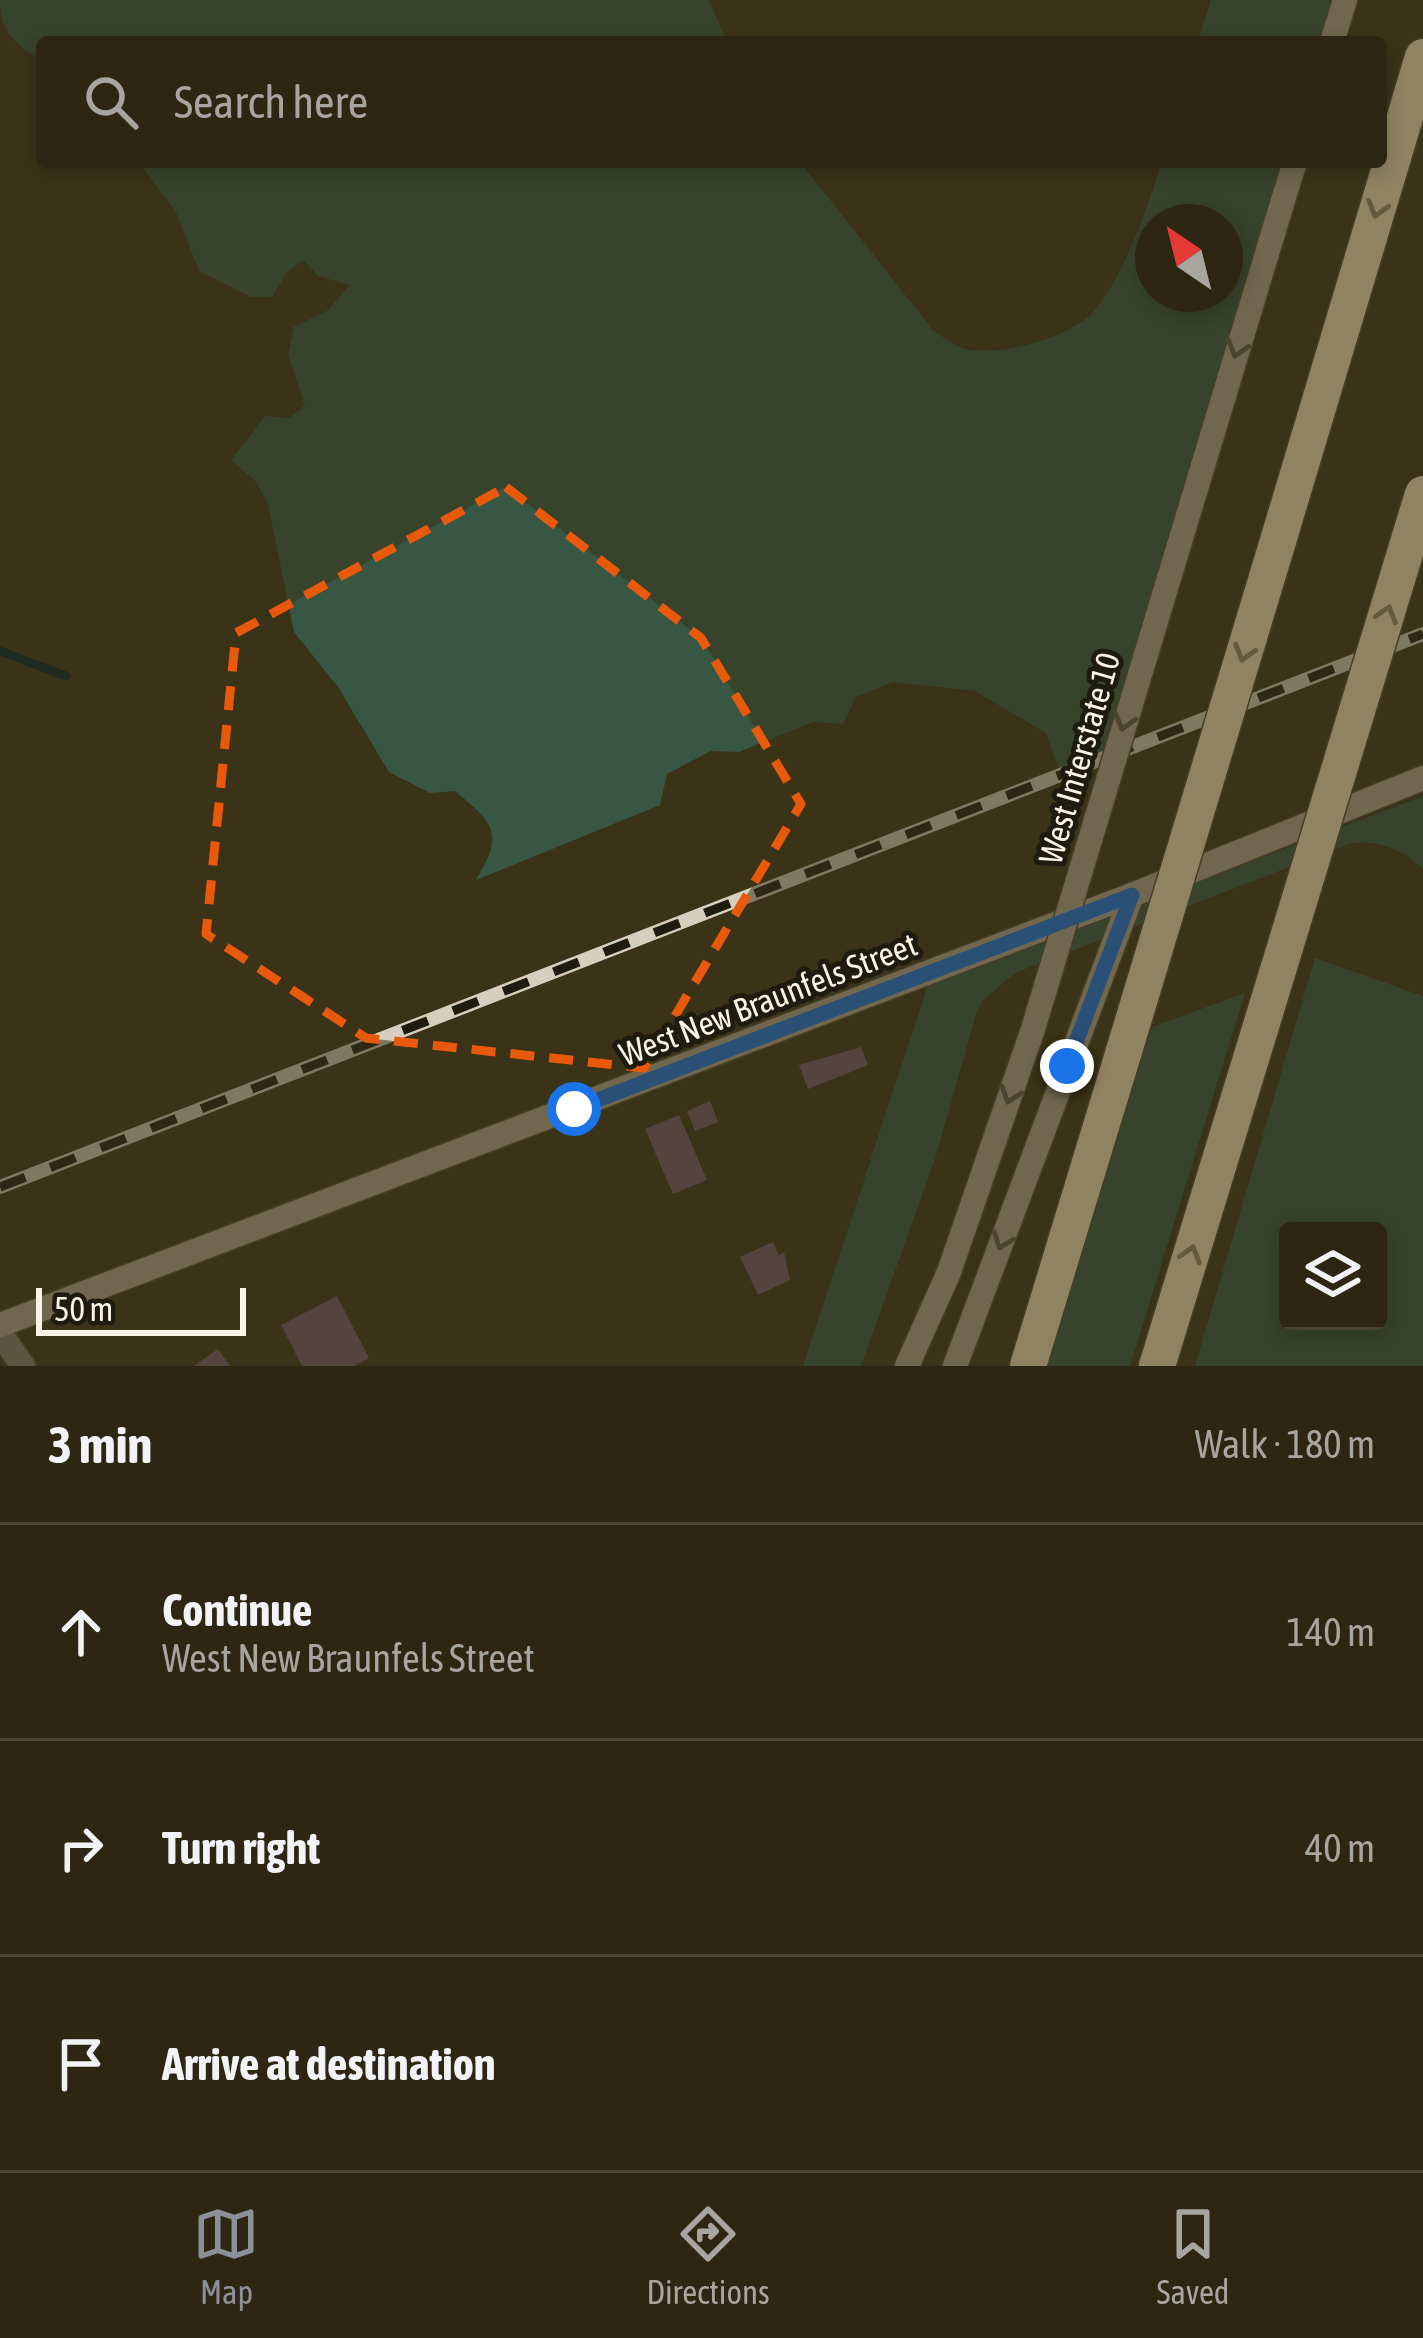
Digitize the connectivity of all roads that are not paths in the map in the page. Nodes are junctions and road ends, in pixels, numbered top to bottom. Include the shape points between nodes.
1 (1345, 0) edge
2 (1334, 36) edge
3 (1423, 57) edge
4 (1293, 168) edge
5 (1423, 494) edge
6 (1423, 778) edge
7 (1132, 895) junction
8 (0, 1329) edge
9 (23, 1366) edge
10 (907, 1366) edge
11 (955, 1366) edge
12 (1028, 1366) edge
13 (1157, 1366) edge

1 - 2 main road
3 -> 12 highway, bridge
4 -> 10 main road, West Interstate 10, bridge via 1033,1029 949,1272
13 -> 5 highway, bridge
6 - 7 main road, West New Braunfels Street
7 - 8 main road, West New Braunfels Street
7 -> 11 main road
8 - 9 street

